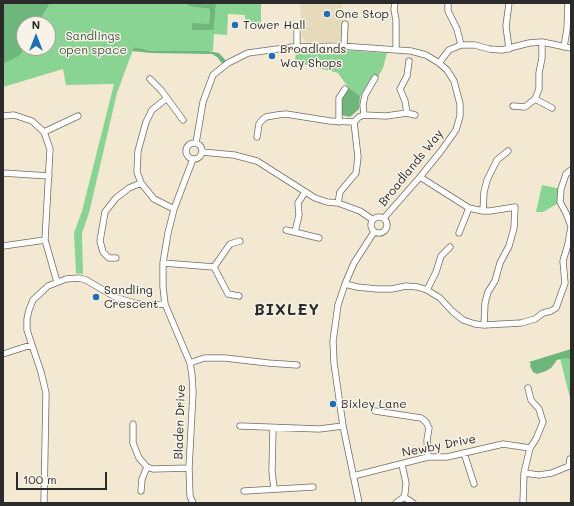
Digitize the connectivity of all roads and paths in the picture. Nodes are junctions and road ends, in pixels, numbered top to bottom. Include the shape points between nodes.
1 (395, 3) edge
2 (448, 3) edge
3 (510, 3) edge
4 (568, 3) edge
5 (345, 24) dead end
6 (297, 29) dead end
7 (542, 42) junction
8 (461, 45) junction
9 (297, 46) junction
10 (344, 46) junction
11 (564, 47) junction
12 (571, 48) edge
13 (509, 49) junction
14 (396, 50) junction
15 (409, 61) dead end
16 (439, 63) junction
17 (374, 78) dead end
18 (150, 79) dead end
19 (345, 89) dead end
20 (167, 98) junction
21 (535, 99) junction
22 (513, 106) dead end
23 (552, 108) dead end
24 (407, 113) junction
25 (364, 115) junction
26 (415, 115) dead end
27 (3, 116) edge
28 (78, 116) dead end
29 (183, 120) dead end
30 (339, 122) junction
31 (354, 122) junction
32 (44, 132) junction
33 (257, 137) dead end
34 (196, 143) junction
35 (508, 151) dead end
36 (202, 152) junction
37 (193, 159) junction
38 (571, 170) edge
39 (3, 172) edge
40 (49, 176) junction
41 (420, 177) junction
42 (141, 184) junction
43 (305, 192) junction
44 (338, 203) junction
45 (174, 208) junction
46 (469, 208) junction
47 (483, 212) junction
48 (384, 218) junction
49 (373, 220) junction
50 (571, 227) edge
51 (286, 230) dead end
52 (294, 232) junction
53 (374, 232) junction
54 (459, 233) dead end
55 (319, 238) dead end
56 (45, 240) junction
57 (240, 241) dead end
58 (3, 246) edge
59 (450, 247) dead end
60 (116, 258) dead end
61 (163, 263) junction
62 (214, 267) junction
63 (57, 282) junction
64 (345, 284) junction
65 (427, 290) junction
66 (239, 296) dead end
67 (165, 304) junction
68 (484, 325) junction
69 (31, 345) junction
70 (3, 354) edge
71 (190, 363) junction
72 (297, 365) dead end
73 (528, 388) dead end
74 (375, 410) dead end
75 (133, 424) dead end
76 (240, 426) dead end
77 (343, 426) junction
78 (273, 428) junction
79 (530, 448) junction
80 (464, 453) junction
81 (428, 457) junction
82 (570, 458) dead end
83 (402, 465) junction
84 (147, 467) junction
85 (189, 468) junction
86 (524, 473) junction
87 (353, 476) junction
88 (474, 484) dead end
89 (313, 487) dead end
90 (274, 489) junction
91 (141, 491) dead end
92 (244, 491) dead end
93 (404, 497) junction
94 (44, 503) edge
95 (193, 503) edge
96 (359, 503) edge
97 (396, 503) edge
98 (413, 503) edge
99 (523, 503) edge

1 - 14 street
2 - 8 street via 448,11
3 - 13 street via 506,26
4 - 11 street
5 - 10 street
6 - 9 street
7 - 11 street
7 - 13 street
7 - 21 street via 539,89
8 - 13 street via 475,45 495,50
8 - 16 street via 449,50
9 - 10 street, Broadlands Way
9 - 34 street, Broadlands Way via 248,53 228,63 213,75 203,102
10 - 14 street, Broadlands Way
11 - 12 street
14 - 16 street, Broadlands Way via 426,55
15 - 24 street via 407,76 400,89
16 - 41 street, Broadlands Way via 447,70 456,85 460,116 456,130
17 - 25 street via 365,95
18 - 20 street
19 - 30 street via 339,98
20 - 29 street
20 - 42 street via 152,110 146,122 138,151 137,172
21 - 22 street via 525,107
21 - 23 street
24 - 25 street
24 - 26 street
25 - 31 street
27 - 32 street via 14,115 32,121
28 - 32 street
30 - 31 street
30 - 33 street via 286,114 266,117 259,124
31 - 44 street via 358,157 356,173 340,192
32 - 40 street via 50,149
34 - 36 street
34 - 37 street via 190,144 186,151 187,156
35 - 47 street via 497,160 487,180
36 - 37 street via 198,158
36 - 43 street via 257,160
37 - 45 street, Bladen Drive
38 - 50 street via 566,174 560,202
39 - 40 street
40 - 56 street
41 - 46 street
41 - 48 street, Broadlands Way
42 - 45 street via 154,199
42 - 60 street via 129,188 116,198 105,212 100,241 103,252 109,258
43 - 44 street via 327,202
43 - 52 street via 298,203 299,214
44 - 49 street
45 - 61 street, Bladen Drive
46 - 47 street
46 - 54 street
47 - 68 street via 515,207 514,228 509,246 488,292
48 - 49 street via 378,217
48 - 53 street via 386,230
49 - 53 street via 371,226
50 - 68 street via 563,261 565,283 556,308 521,323
51 - 52 street
52 - 55 street
53 - 64 street via 354,263
56 - 58 street
56 - 63 street
57 - 62 street via 230,244
59 - 65 street via 441,256
61 - 62 street
61 - 67 street, Bladen Drive
62 - 66 street via 228,294
63 - 67 street via 79,278 118,298 138,304
63 - 69 street via 40,292 33,300 27,319
64 - 65 street via 392,289 406,286
64 - 77 street via 338,305 333,341
65 - 68 street via 440,298 463,320
67 - 71 street, Bladen Drive
69 - 70 street
69 - 94 street via 46,393
71 - 72 street via 204,358 225,358
71 - 85 street, Bladen Drive via 193,392
73 - 79 street via 543,422
74 - 81 street via 421,418 426,422 429,428
75 - 84 street via 133,443 139,458
76 - 78 street
77 - 78 street via 319,429
77 - 87 street
78 - 90 street
79 - 80 street, Newby Drive via 503,444
79 - 86 street
80 - 81 street, Newby Drive via 447,457
80 - 88 street
81 - 83 street, Newby Drive
82 - 86 street via 569,466 552,473
83 - 87 street, Newby Drive
83 - 93 street via 406,483
84 - 85 street
84 - 91 street
85 - 95 street, Bladen Drive via 190,496
86 - 99 street
87 - 96 street
89 - 90 street
90 - 92 street
93 - 97 street
93 - 98 street

